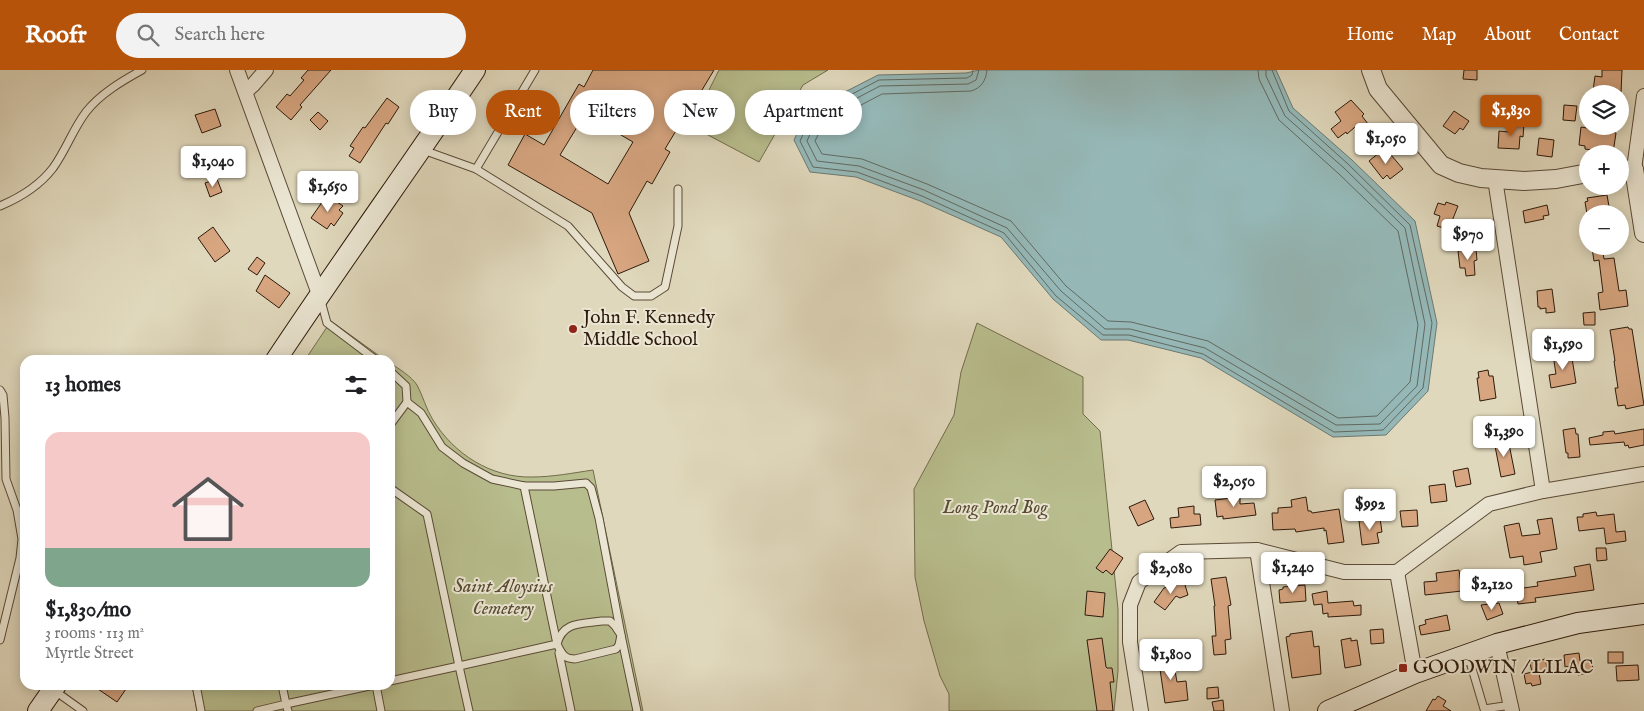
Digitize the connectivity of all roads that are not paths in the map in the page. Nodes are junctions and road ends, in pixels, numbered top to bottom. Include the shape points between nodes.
1 (142, 70) edge
2 (237, 70) edge
3 (266, 70) edge
4 (475, 70) edge
5 (535, 70) edge
6 (1371, 70) edge
7 (246, 91) junction
8 (1644, 96) edge
9 (422, 149) junction
10 (1629, 161) edge
11 (476, 170) junction
12 (1579, 175) edge
13 (1629, 177) edge
14 (1495, 179) junction
15 (678, 189) dead end
16 (0, 206) edge
17 (1644, 233) edge
18 (319, 294) junction
19 (279, 355) edge
20 (369, 355) edge
21 (395, 376) edge
22 (0, 390) edge
23 (407, 402) junction
24 (395, 418) edge
25 (1644, 474) edge
26 (524, 486) junction
27 (1543, 491) junction
28 (395, 492) edge
29 (20, 527) edge
30 (1257, 550) junction
31 (20, 558) edge
32 (1397, 572) junction
33 (1644, 614) edge
34 (621, 635) junction
35 (0, 640) edge
36 (557, 644) junction
37 (1497, 644) junction
38 (1468, 654) junction
39 (460, 666) junction
40 (1415, 674) junction
41 (395, 681) edge
42 (52, 690) edge
43 (58, 690) edge
44 (197, 690) edge
45 (283, 690) edge
46 (356, 690) edge
47 (376, 690) edge
48 (287, 708) edge
49 (1511, 708) edge
50 (1339, 709) edge
51 (38, 711) edge
52 (83, 711) edge
53 (201, 711) edge
54 (257, 711) edge
55 (381, 711) edge
56 (470, 711) edge
57 (571, 711) edge
58 (637, 711) edge
59 (1141, 711) edge
60 (1282, 711) edge

1 - 16 lane via 103,94 87,111 52,168 37,184
2 - 7 street
3 - 7 street
4 - 9 main road
5 - 11 lane
6 - 14 street via 1378,89 1441,166 1459,173
7 - 18 street
8 - 10 street
9 - 11 lane
9 - 18 main road
11 - 15 lane via 568,226 622,288 634,296 651,296 665,288 678,226
12 - 14 street via 1524,182
13 - 17 street
14 - 27 street
18 - 19 main road
18 - 20 lane via 327,324
21 - 23 lane via 406,386
22 - 29 lane via 5,418 6,479
23 - 24 lane
23 - 26 lane via 421,414 442,447 463,464 492,479
25 - 27 street
26 - 34 lane via 586,483 591,488
26 - 36 lane
27 - 32 street via 1489,504
28 - 39 lane via 427,514
30 - 32 street via 1344,572
30 - 59 street via 1181,552 1139,582 1130,605 1130,642
30 - 60 street
31 - 35 lane
32 - 40 street
33 - 37 main road via 1578,623
34 - 36 lane via 610,621 602,621 564,629
34 - 36 lane via 616,649 575,659 563,656
34 - 58 lane
36 - 39 lane
36 - 57 lane
37 - 38 main road
37 - 49 street
38 - 40 main road
38 - 49 lane via 1484,709
39 - 41 lane
39 - 56 lane
40 - 50 main road
42 - 51 main road
43 - 52 lane
44 - 53 lane
45 - 48 lane
46 - 48 lane
47 - 55 lane
48 - 54 lane

